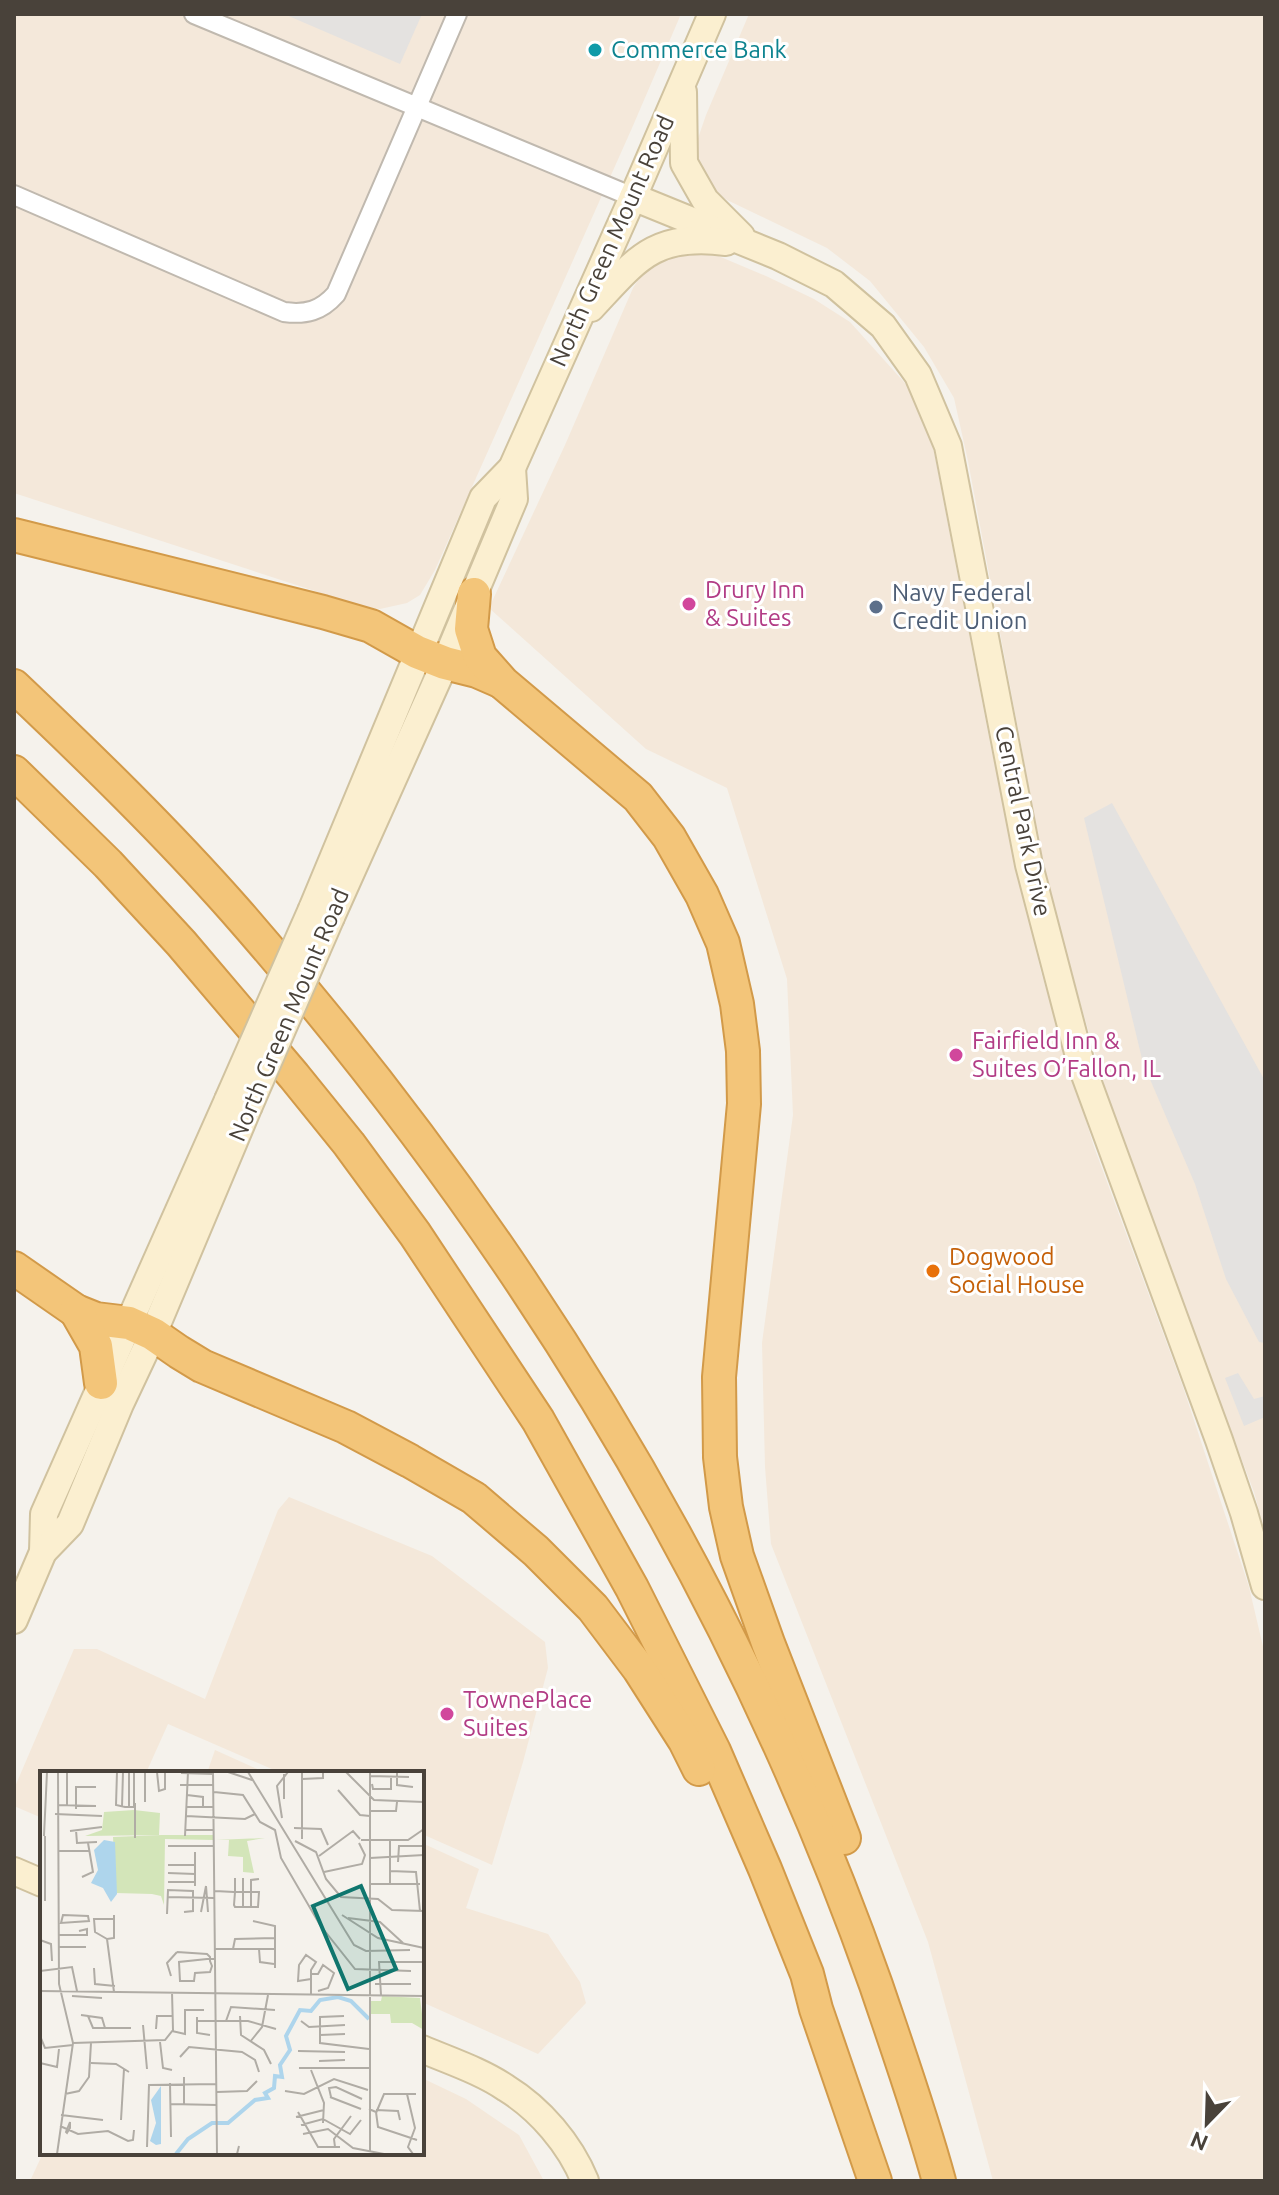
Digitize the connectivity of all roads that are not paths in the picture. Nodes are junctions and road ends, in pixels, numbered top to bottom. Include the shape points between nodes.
1 (194, 14) edge
2 (457, 14) edge
3 (712, 14) edge
4 (682, 83) junction
5 (418, 106) junction
6 (14, 195) edge
7 (633, 197) junction
8 (750, 244) junction
9 (576, 324) junction
10 (512, 468) junction
11 (14, 535) edge
12 (474, 594) junction
13 (431, 658) junction
14 (503, 683) junction
15 (14, 686) edge
16 (14, 772) edge
17 (14, 1268) edge
18 (76, 1311) junction
19 (141, 1328) junction
20 (101, 1383) junction
21 (43, 1552) junction
22 (1265, 1586) edge
23 (14, 1620) edge
24 (14, 1871) edge
25 (40, 1882) edge
26 (816, 2009) junction
27 (424, 2050) edge
28 (922, 2118) junction
29 (585, 2181) edge
30 (875, 2181) edge
31 (939, 2181) edge

1 - 5 street
2 - 5 street
3 - 4 street, North Green Mount Road
4 - 7 street, North Green Mount Road
4 - 8 street via 684,163 705,200
5 - 6 street via 336,294 308,312 284,312
5 - 7 street
7 - 8 street, Central Park Drive
7 - 9 street, North Green Mount Road
8 - 9 street via 713,240 657,247 641,256
8 - 22 street, Central Park Drive via 834,284 883,326 918,375 948,446 1029,865 1081,1064 1219,1440
9 - 10 street, North Green Mount Road
10 - 12 street, North Green Mount Road via 514,499
10 - 13 street, North Green Mount Road via 483,498
11 - 13 highway via 371,626
12 - 13 street, North Green Mount Road
12 - 14 highway via 471,629 480,657
13 - 14 highway
13 - 19 street, North Green Mount Road, bridge
14 - 28 highway via 638,797 669,837 723,943 737,1004 744,1091 719,1377 726,1507 742,1570 844,1838 909,2039 918,2068
15 - 28 highway via 155,824 315,1004 397,1106 540,1307 660,1506 774,1730 855,1928
16 - 26 highway via 108,864 244,1015 349,1144 505,1368 632,1588 714,1751 807,1974
17 - 18 highway
18 - 19 highway
18 - 20 highway via 96,1346
19 - 20 street, North Green Mount Road
19 - 21 street, North Green Mount Road via 120,1404 70,1524
19 - 26 highway via 202,1366 346,1427 474,1498 593,1608 685,1741 790,1972
20 - 21 street, North Green Mount Road via 44,1514
21 - 23 street, North Green Mount Road
24 - 25 street
26 - 30 highway
27 - 29 street via 507,2088 561,2139
28 - 31 highway

